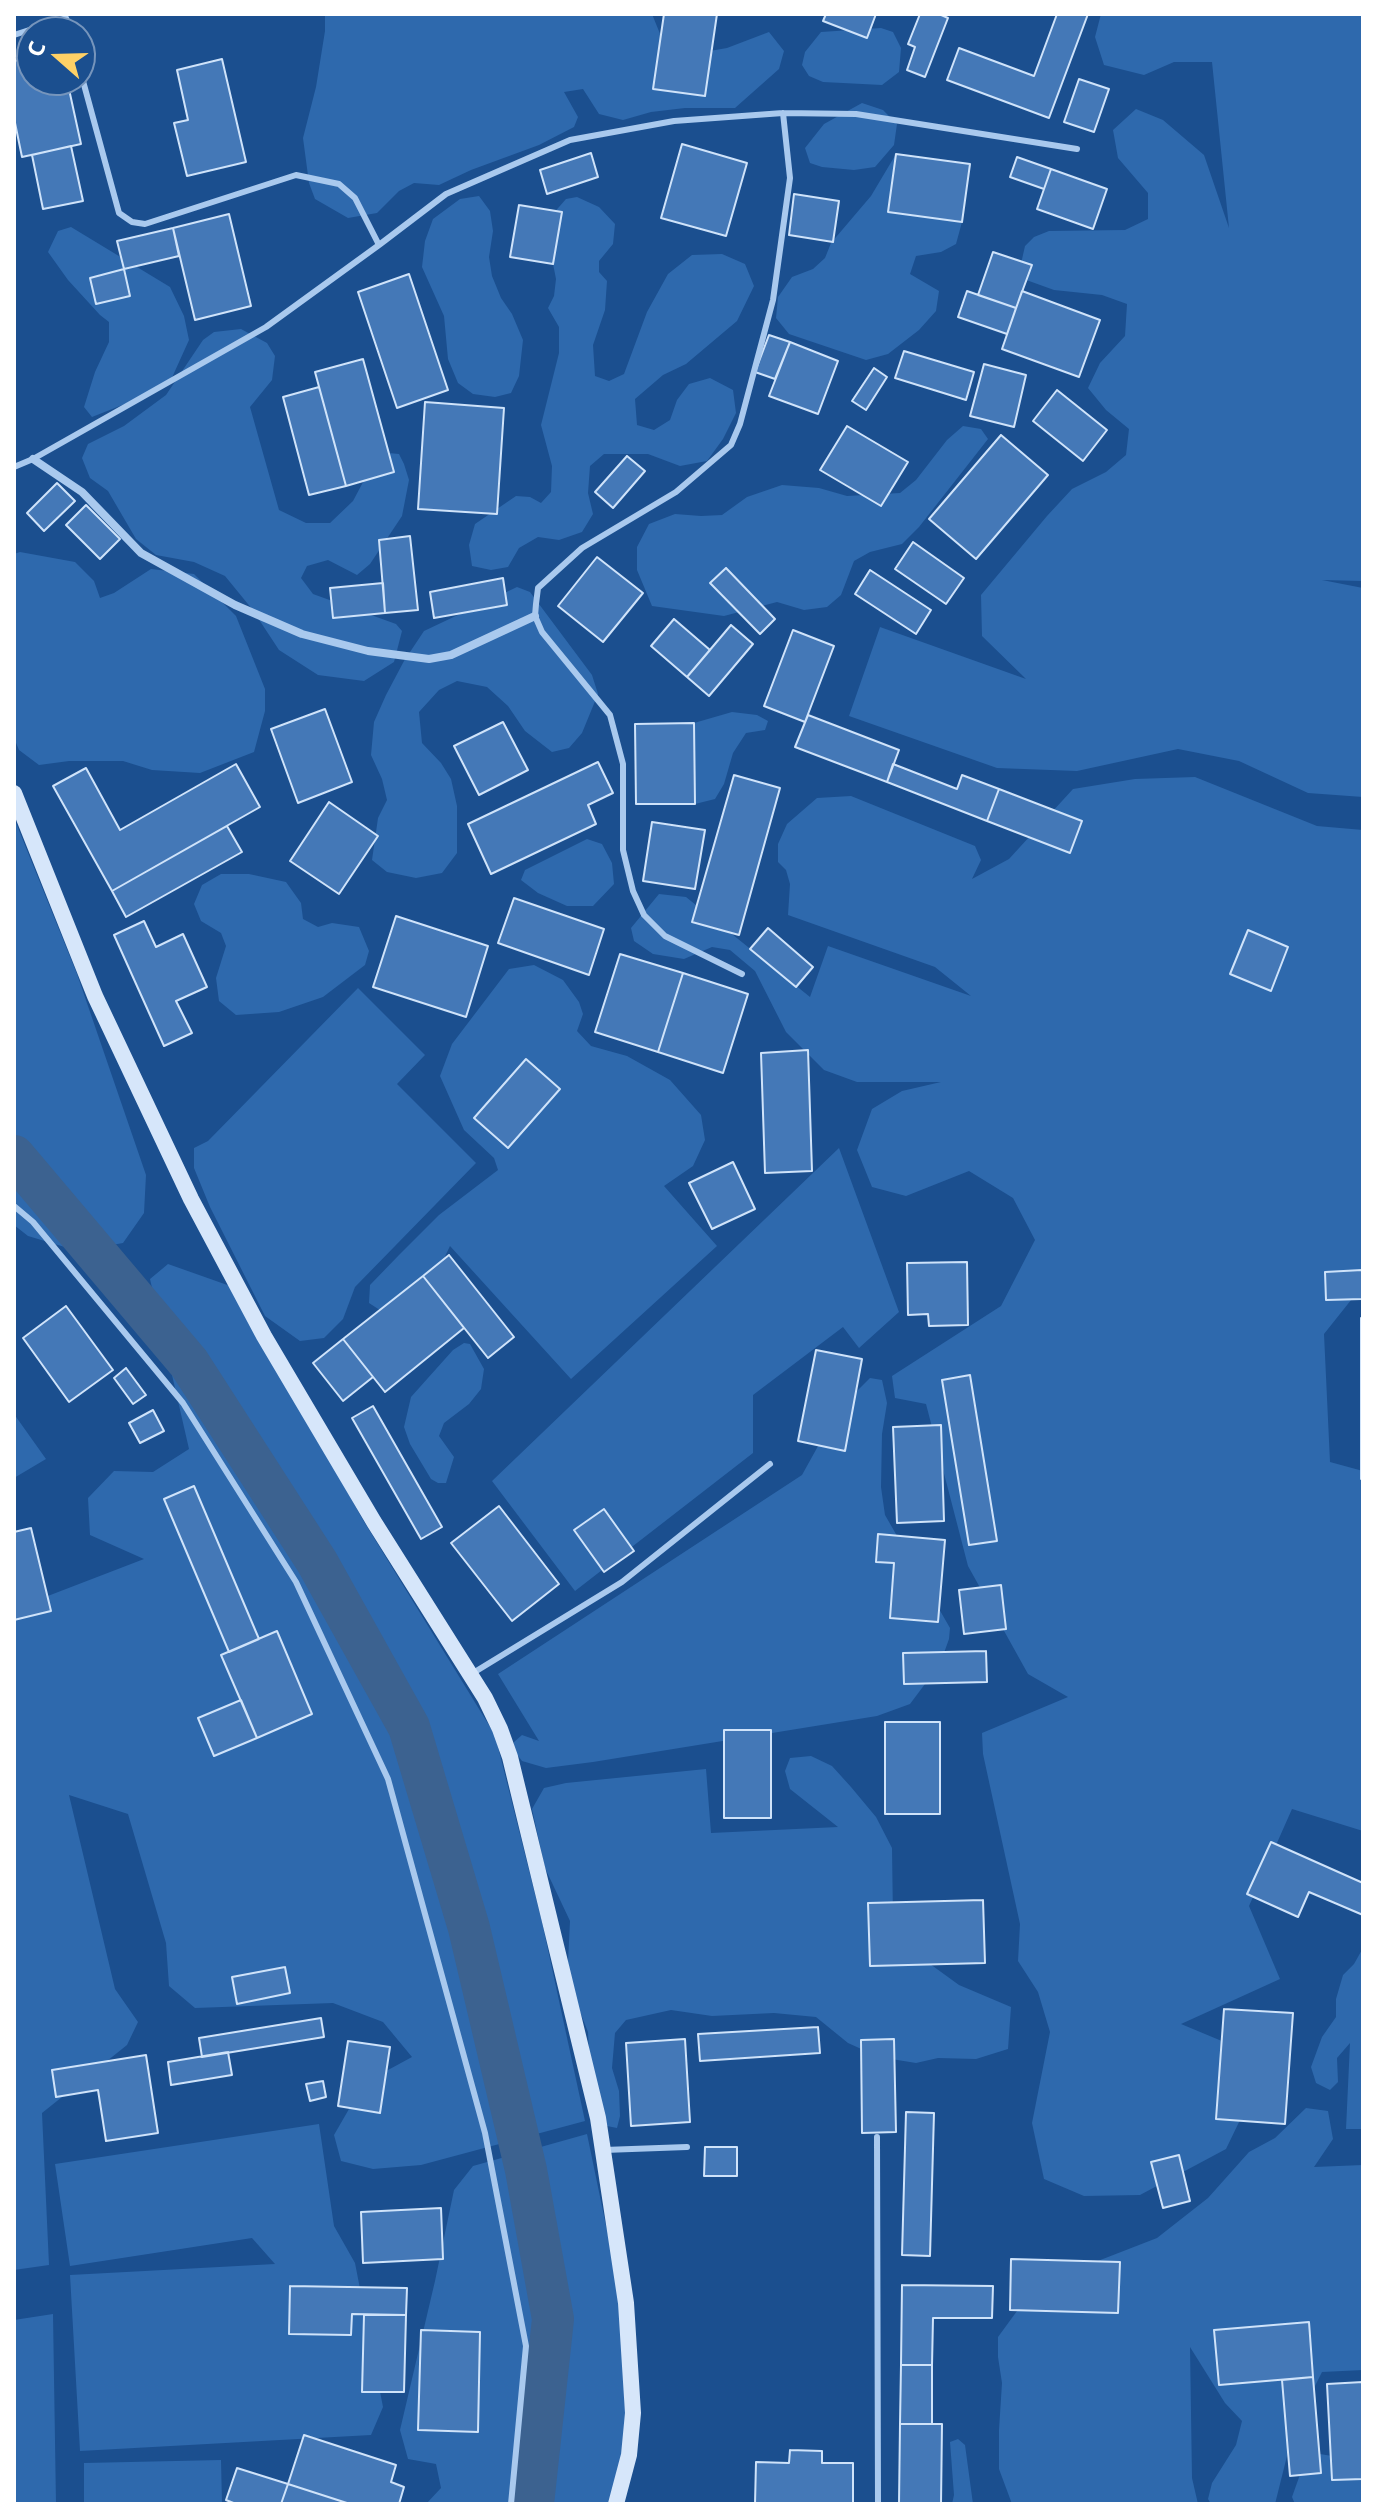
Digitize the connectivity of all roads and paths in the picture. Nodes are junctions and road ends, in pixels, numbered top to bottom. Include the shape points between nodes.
1 (87, 96) edge
2 (783, 113) junction
3 (1077, 149) dead end
4 (379, 245) junction
5 (33, 459) junction
6 (14, 467) edge
7 (535, 616) junction
8 (14, 793) edge
9 (742, 974) dead end
10 (14, 1206) edge
11 (770, 1464) dead end
12 (470, 1675) junction
13 (877, 2137) dead end
14 (687, 2147) dead end
15 (604, 2150) junction
16 (511, 2504) edge
17 (616, 2504) edge
18 (878, 2504) edge

1 - 4 lane via 119,213 132,222 145,224 296,175 339,184 355,198
2 - 3 lane via 856,114
2 - 4 lane via 674,121 570,140 446,194
2 - 7 lane via 790,178 773,300 731,445 676,492 582,548 538,588
4 - 5 lane via 266,327
5 - 6 lane
5 - 7 street via 82,492 141,553 235,605 302,634 429,659 451,655
7 - 9 lane via 542,632 610,715 623,764 623,850 644,915 665,936
8 - 12 street via 95,996 191,1199 264,1336
10 - 16 lane via 33,1222 183,1403 296,1582 388,1779 485,2133 526,2346
11 - 12 lane via 622,1582
12 - 15 street via 510,1757
13 - 18 lane
14 - 15 lane
15 - 17 street via 626,2303 633,2413

